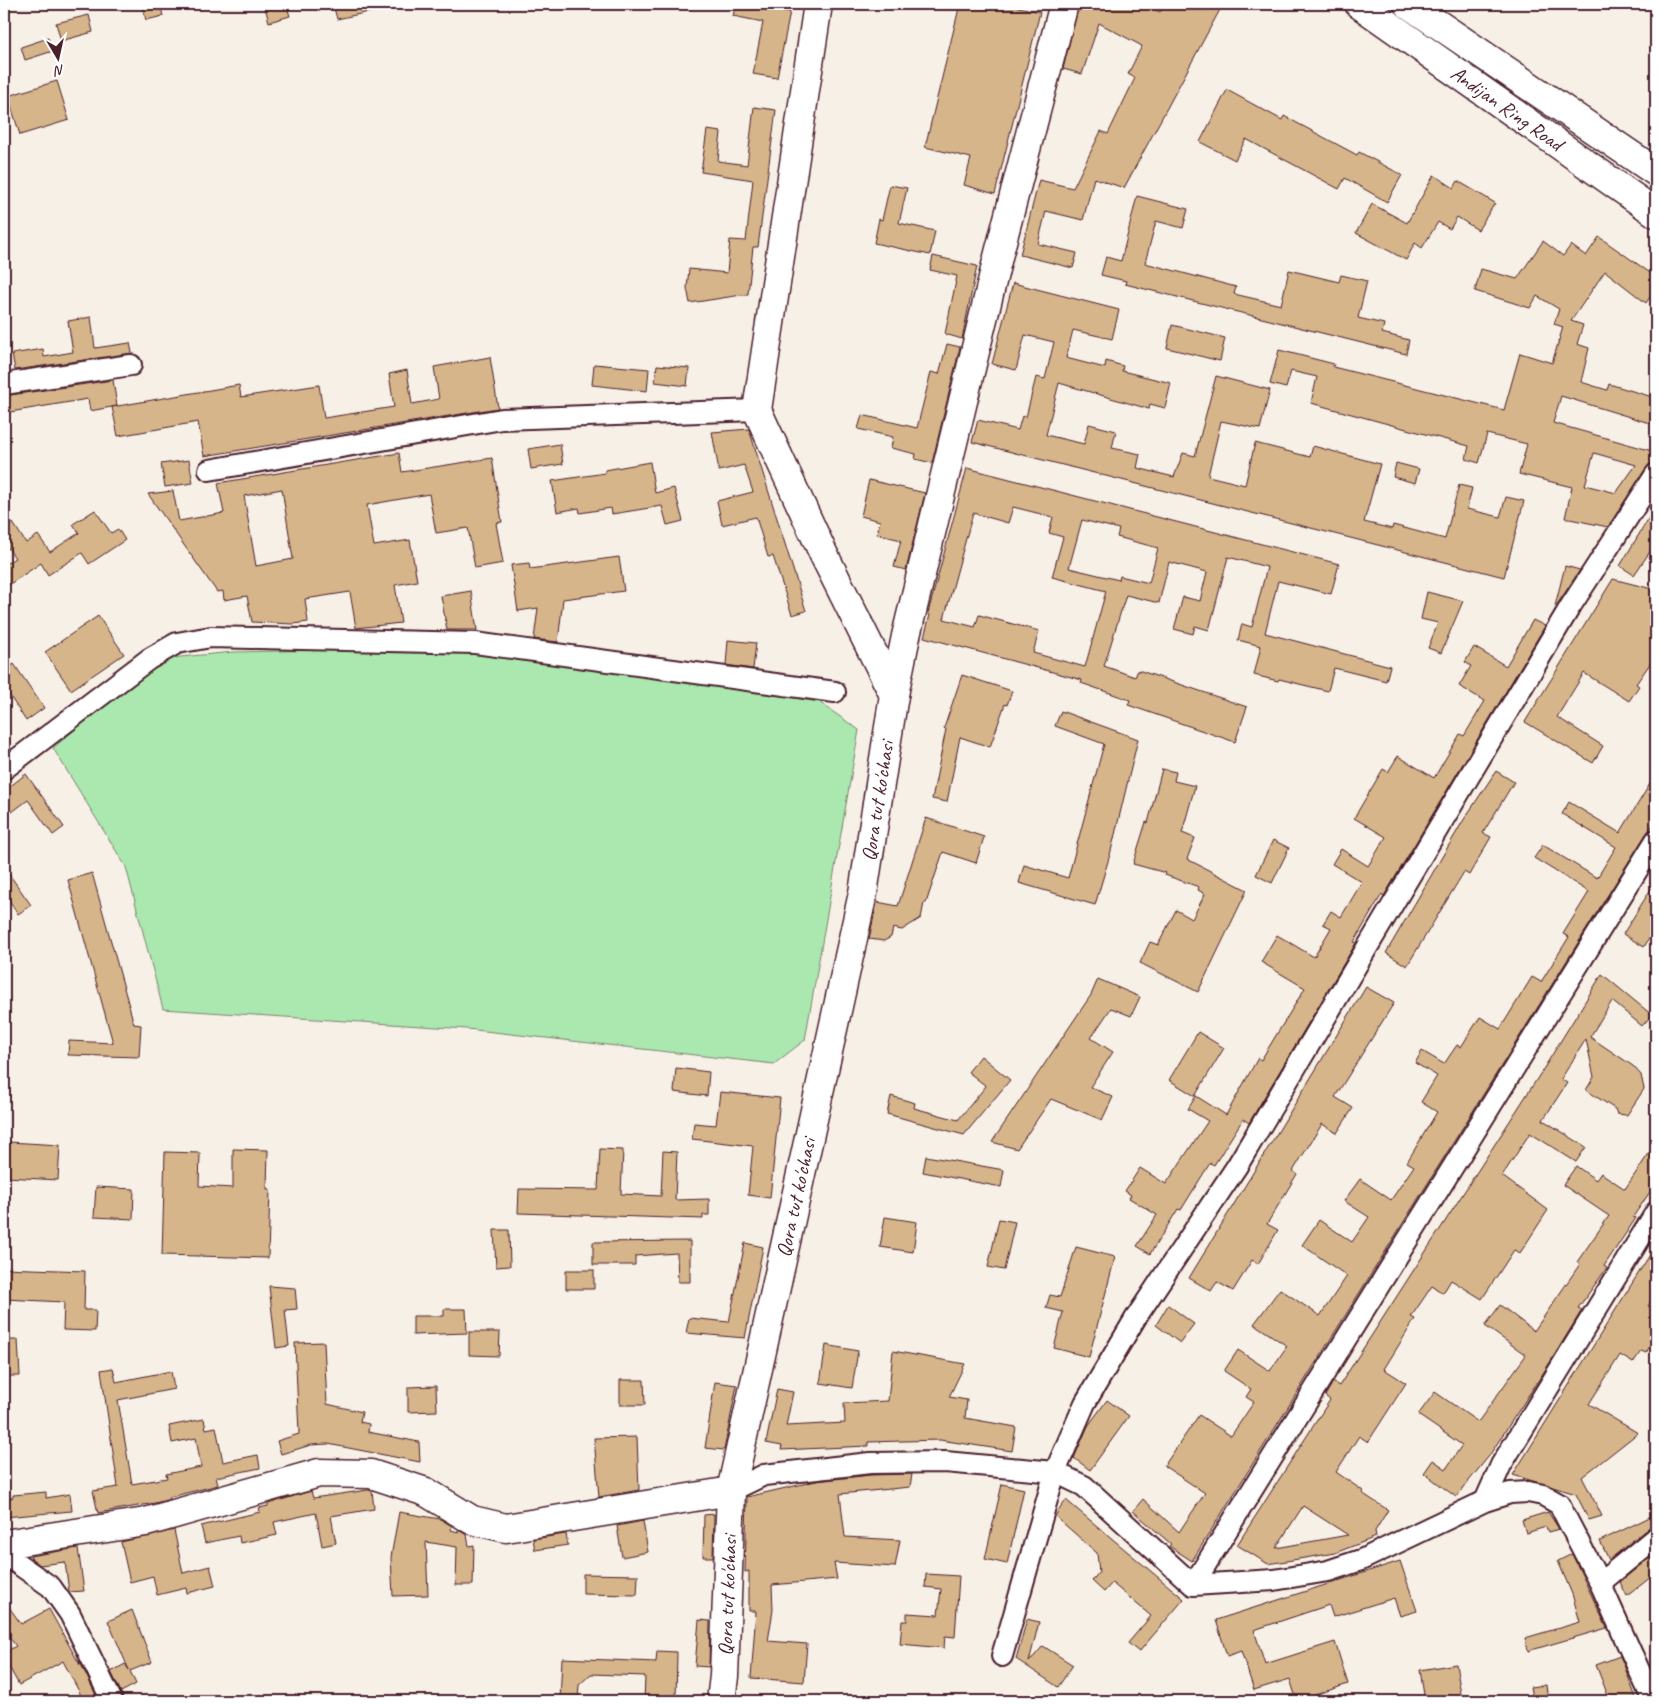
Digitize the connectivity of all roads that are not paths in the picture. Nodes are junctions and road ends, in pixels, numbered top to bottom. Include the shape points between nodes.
1 (818, 4) edge
2 (1064, 4) edge
3 (1359, 4) edge
4 (1408, 4) edge
5 (1656, 172) edge
6 (1656, 213) edge
7 (131, 364) dead end
8 (4, 384) edge
9 (757, 410) junction
10 (208, 470) dead end
11 (1656, 474) edge
12 (835, 692) dead end
13 (894, 695) junction
14 (4, 769) edge
15 (1656, 840) edge
16 (1656, 1212) edge
17 (1055, 1472) junction
18 (731, 1491) junction
19 (1485, 1501) junction
20 (1656, 1538) edge
21 (4, 1544) edge
22 (4, 1554) edge
23 (1600, 1583) junction
24 (1193, 1585) junction
25 (1002, 1656) dead end
26 (112, 1701) edge
27 (721, 1701) edge
28 (1653, 1701) edge

1 - 9 main road
2 - 13 main road, Qora tut ko'chasi via 998,257
3 - 6 main road, Andijan Ring Road
4 - 5 main road, Andijan Ring Road
7 - 8 street
9 - 10 street via 502,419
9 - 13 main road
11 - 17 street via 1570,607 1237,1166 1135,1318 1085,1403
12 - 14 street via 475,643 211,637 177,643 149,659
13 - 18 main road, Qora tut ko'chasi via 863,893
15 - 24 street
16 - 19 street via 1501,1465
17 - 18 street via 944,1462 870,1463 764,1475
17 - 24 street via 1084,1486
17 - 25 street
18 - 21 main road via 506,1528 472,1520 426,1492 371,1474 319,1473 146,1522
18 - 27 main road, Qora tut ko'chasi
19 - 23 street via 1510,1493 1528,1492 1560,1504
19 - 24 street via 1361,1560 1328,1571 1274,1580
20 - 23 street
22 - 26 street via 50,1587 70,1614
23 - 28 street

